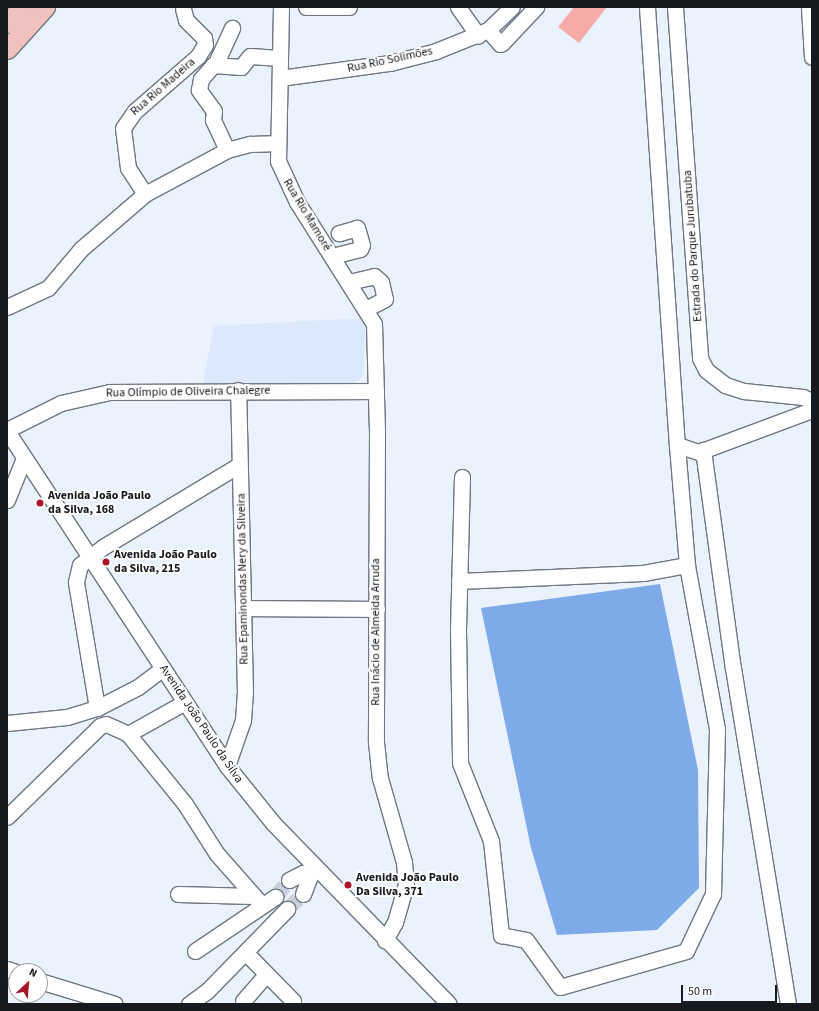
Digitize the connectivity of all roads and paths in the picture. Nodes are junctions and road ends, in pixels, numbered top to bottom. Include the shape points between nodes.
1 (22, 7) edge
2 (45, 7) edge
3 (281, 7) edge
4 (306, 7) edge
5 (349, 7) edge
6 (458, 7) edge
7 (512, 7) edge
8 (536, 7) edge
9 (647, 7) edge
10 (675, 7) edge
11 (809, 7) edge
12 (183, 9) dead end
13 (7, 23) edge
14 (232, 28) dead end
15 (483, 33) junction
16 (7, 49) edge
17 (198, 56) junction
18 (812, 57) edge
19 (280, 58) junction
20 (213, 66) junction
21 (280, 78) junction
22 (278, 143) junction
23 (227, 150) junction
24 (146, 194) junction
25 (339, 233) dead end
26 (332, 256) junction
27 (350, 282) junction
28 (7, 307) edge
29 (369, 312) junction
30 (238, 390) junction
31 (376, 391) junction
32 (812, 401) edge
33 (812, 410) edge
34 (7, 431) edge
35 (677, 444) junction
36 (703, 450) junction
37 (24, 458) junction
38 (239, 465) junction
39 (462, 478) dead end
40 (7, 500) edge
41 (88, 558) junction
42 (687, 566) junction
43 (459, 581) junction
44 (243, 608) junction
45 (377, 608) junction
46 (163, 668) junction
47 (185, 702) junction
48 (97, 708) junction
49 (7, 723) edge
50 (128, 734) junction
51 (226, 766) junction
52 (7, 817) edge
53 (314, 872) junction
54 (289, 880) tunnel mouth
55 (178, 894) dead end
56 (303, 894) tunnel mouth
57 (275, 897) tunnel mouth
58 (257, 900) junction
59 (287, 909) tunnel mouth
60 (385, 940) junction
61 (195, 951) dead end
62 (246, 953) junction
63 (262, 979) dead end
64 (48, 983) edge
65 (243, 1003) edge
66 (116, 1004) edge
67 (190, 1004) edge
68 (293, 1004) edge
69 (450, 1004) edge
70 (788, 1004) edge

1 - 13 main road
2 - 16 main road
3 - 19 street, Rua Rio Mamoré
4 - 5 street
6 - 15 street
7 - 15 street, Rua Rio Solimões
8 - 15 street via 500,44
9 - 35 street
10 - 32 street, Estrada do Parque Jurubatuba via 700,358 706,370 725,385 744,391 802,397
11 - 18 street
12 - 17 street, Rua Rio Madeira via 186,20 205,39 205,45
14 - 20 street
15 - 21 street, Rua Rio Solimões via 436,51 390,63
17 - 20 street
17 - 24 street, Rua Rio Madeira via 125,122 124,141 128,168
19 - 20 street via 250,56 241,67
19 - 21 street, Rua Rio Mamoré
20 - 23 street via 201,79 199,90 214,111 213,120
21 - 22 street, Rua Rio Mamoré
22 - 23 street via 250,144
22 - 26 street, Rua Rio Mamoré via 278,161 284,179
23 - 24 street
24 - 28 street via 81,250 48,288
25 - 26 street via 357,228 362,245 360,249
26 - 27 street, Rua Rio Mamoré
27 - 29 street, Rua Rio Mamoré
27 - 29 street via 374,276 381,282 385,299
29 - 31 street, Rua Inácio de Almeida Arruda via 374,324
30 - 31 street, Rua Olímpio de Oliveira Chalegre
30 - 34 street, Rua Olímpio de Oliveira Chalegre via 110,392 90,395 61,403
30 - 38 street, Rua Epaminondas Nery da Silveira
31 - 45 street, Rua Inácio de Almeida Arruda
33 - 36 street
34 - 37 street, Avenida João Paulo da Silva
35 - 36 street via 699,452
35 - 42 street
36 - 70 street via 733,668
37 - 40 street
37 - 41 street, Avenida João Paulo da Silva
38 - 41 street
38 - 44 street, Rua Epaminondas Nery da Silveira
39 - 43 street
41 - 46 street, Avenida João Paulo da Silva
41 - 48 street via 77,570 76,582
42 - 43 street via 643,573
42 - 43 street via 717,729 713,894 686,951 560,987 526,940 502,935 491,841 460,763
44 - 45 street
44 - 51 street, Rua Epaminondas Nery da Silveira via 242,720
45 - 60 street, Rua Inácio de Almeida Arruda via 376,742 380,778 404,862 406,884 395,922
46 - 47 street, Avenida João Paulo da Silva
46 - 48 street via 138,687
47 - 50 street
47 - 51 street, Avenida João Paulo da Silva
48 - 49 street via 67,717
50 - 52 street via 106,724 100,726
50 - 58 street via 185,804 217,854
51 - 53 street, Avenida João Paulo da Silva
53 - 54 street via 303,873
53 - 56 street
53 - 60 street, Avenida João Paulo da Silva
55 - 58 street
57 - 58 street
58 - 61 street
59 - 62 street
60 - 69 street, Avenida João Paulo da Silva
62 - 67 street
62 - 68 street via 293,1001
63 - 65 street
64 - 66 street

